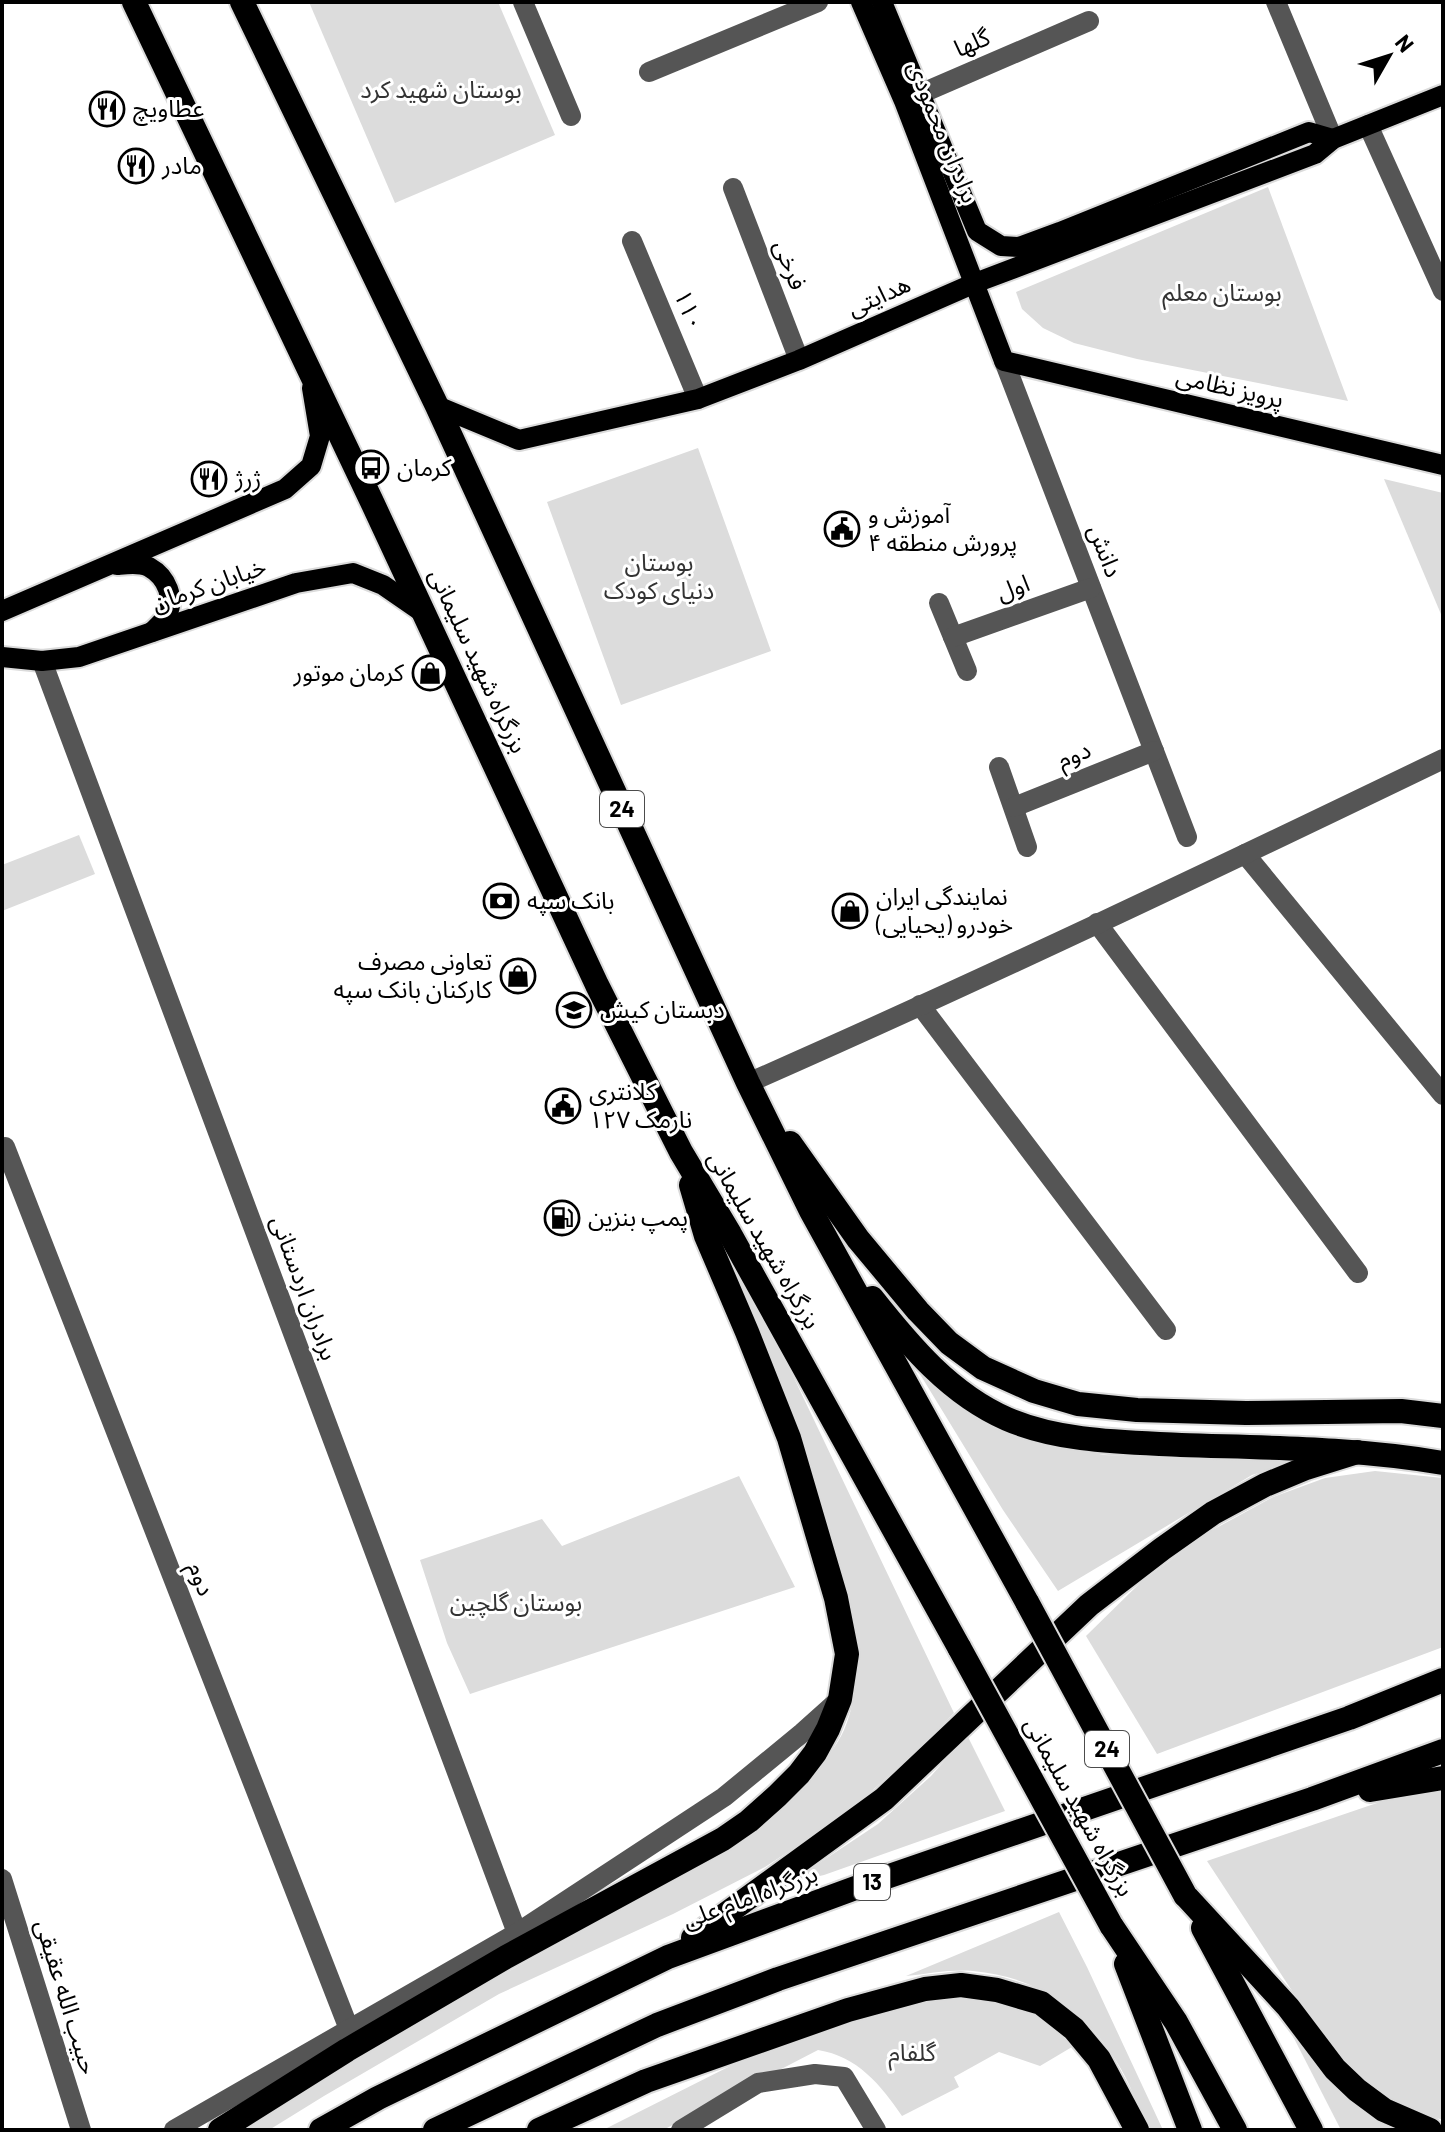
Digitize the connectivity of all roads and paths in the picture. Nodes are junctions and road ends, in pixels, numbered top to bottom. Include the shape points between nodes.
1 (134, 2) edge
2 (242, 2) edge
3 (523, 2) edge
4 (818, 2) edge
5 (861, 2) edge
6 (882, 2) edge
7 (1276, 2) edge
8 (1089, 21) dead end
9 (649, 72) dead end
10 (920, 94) junction
11 (1443, 95) edge
12 (571, 116) dead end
13 (1368, 125) junction
14 (1333, 139) junction
15 (733, 188) dead end
16 (632, 241) dead end
17 (975, 283) junction
18 (1443, 291) edge
19 (799, 360) junction
20 (1004, 361) junction
21 (310, 372) junction
22 (698, 399) junction
23 (437, 406) junction
24 (1443, 465) edge
25 (109, 565) junction
26 (1091, 588) junction
27 (939, 603) dead end
28 (2, 611) edge
29 (425, 614) junction
30 (152, 632) junction
31 (953, 637) junction
32 (2, 657) edge
33 (42, 661) junction
34 (967, 671) dead end
35 (1154, 751) junction
36 (1443, 759) edge
37 (999, 767) dead end
38 (1014, 807) junction
39 (1187, 837) dead end
40 (1027, 847) dead end
41 (1245, 854) junction
42 (1097, 923) junction
43 (920, 1005) junction
44 (748, 1083) junction
45 (1443, 1095) edge
46 (5, 1147) dead end
47 (681, 1152) junction
48 (811, 1211) junction
49 (1358, 1273) dead end
50 (1166, 1330) dead end
51 (1443, 1416) edge
52 (1357, 1452) junction
53 (1443, 1463) edge
54 (1443, 1680) edge
55 (840, 1699) junction
56 (1443, 1751) edge
57 (1443, 1778) edge
58 (1312, 1799) junction
59 (2, 1879) edge
60 (1185, 1895) junction
61 (1111, 1925) junction
62 (517, 1933) junction
63 (668, 1957) junction
64 (349, 2029) junction
65 (1188, 2128) edge
66 (81, 2130) edge
67 (174, 2130) edge
68 (220, 2130) edge
69 (321, 2130) edge
70 (435, 2130) edge
71 (539, 2130) edge
72 (681, 2130) edge
73 (876, 2130) edge
74 (1137, 2130) edge
75 (1235, 2130) edge
76 (1311, 2130) edge
77 (1430, 2130) edge

1 - 21 highway, بزرگراه شهید سلیمانی
2 - 23 highway, 24
3 - 12 street
4 - 9 street
5 - 17 main road, برادران محمودی
6 - 10 main road, هدایتی
7 - 14 street
8 - 10 street, گلها
10 - 14 main road, هدایتی via 977,231 1001,246 1019,247 1047,237 1309,132
11 - 13 main road, هدایتی
13 - 14 main road, هدایتی
13 - 18 street
14 - 17 main road, هدایتی via 1315,154
15 - 19 street, فرخی
16 - 22 street, ۱۱۰
17 - 19 main road, هدایتی
17 - 20 main road, دانش
19 - 22 main road, هدایتی
20 - 24 main road, پرویز نظامی
20 - 26 street, دانش
21 - 25 main road via 320,436 311,466 285,489
21 - 29 highway, بزرگراه شهید سلیمانی
22 - 23 main road, هدایتی via 519,440
23 - 44 highway, 24
25 - 28 main road
25 - 30 main road via 148,566 165,580 171,601
26 - 31 street, اول
26 - 35 street, دانش
27 - 31 street
29 - 30 main road, خیابان کرمان via 383,585 353,573 296,583
29 - 47 highway, بزرگراه شهید سلیمانی via 597,985
30 - 33 main road, خیابان کرمان via 79,657
31 - 34 street
32 - 33 main road, خیابان کرمان
33 - 62 street, برادران اردستانی
35 - 38 street, دوم
35 - 39 street, دانش
36 - 41 street
37 - 38 street
38 - 40 street
41 - 42 street
41 - 45 street
42 - 43 street
42 - 49 street
43 - 44 street
43 - 50 street
44 - 48 highway, 24
44 - 51 highway via 858,1239 928,1322 983,1368 1078,1404 1137,1410 1401,1411
46 - 64 street, دوم
47 - 55 highway via 706,1236 789,1438 836,1598 847,1654
47 - 61 highway, بزرگراه شهید سلیمانی, bridge
48 - 52 highway via 907,1343 966,1395 1005,1419 1039,1431 1103,1440
48 - 60 highway, 24, bridge
52 - 53 highway
52 - 63 highway via 1265,1485 1162,1549 1089,1605 884,1799
54 - 63 highway, بزرگراه امام علی / 13 via 1349,1718
55 - 62 street via 724,1797
55 - 68 highway via 815,1753 749,1821 506,1957
56 - 58 highway
57 - 58 highway
58 - 70 highway via 778,1979 657,2025
59 - 66 street, حبیب الله عقیقی
60 - 76 highway, 24
60 - 77 highway via 1288,2007 1335,2069 1384,2110
61 - 65 highway
61 - 75 highway, بزرگراه شهید سلیمانی via 1176,2022
62 - 64 street
63 - 69 highway, بزرگراه امام علی / 13
64 - 67 street
71 - 74 highway via 646,2081 848,2010 961,1985 1041,2003 1074,2029 1099,2059
72 - 73 street via 758,2083 815,2074 844,2077

